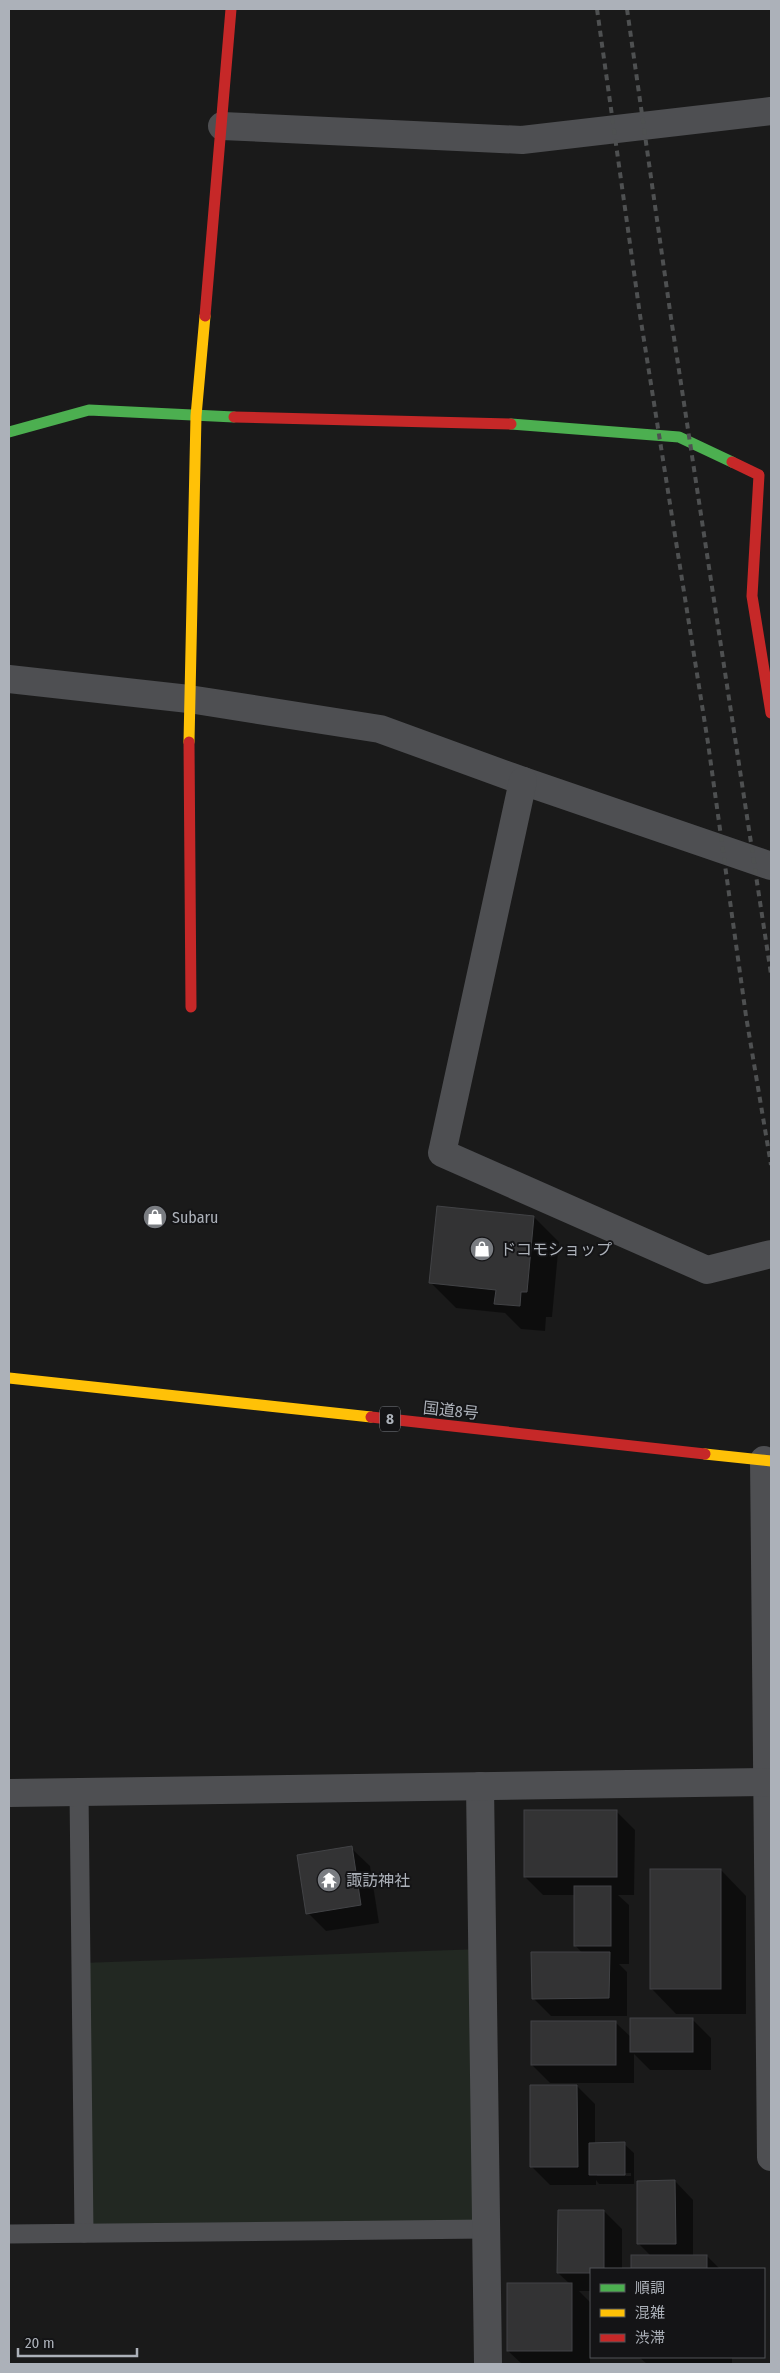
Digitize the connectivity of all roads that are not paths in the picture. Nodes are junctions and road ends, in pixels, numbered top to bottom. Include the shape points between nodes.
1 (231, 9) edge
2 (771, 111) edge
3 (222, 126) junction
4 (196, 416) junction
5 (9, 432) edge
6 (9, 679) edge
7 (189, 699) junction
8 (771, 713) edge
9 (523, 781) junction
10 (771, 866) edge
11 (191, 1008) dead end
12 (771, 1254) edge
13 (9, 1378) edge
14 (768, 1461) edge
15 (769, 1782) edge
16 (480, 1786) junction
17 (79, 1792) junction
18 (9, 1793) edge
19 (771, 2157) edge
20 (486, 2229) junction
21 (9, 2234) edge
22 (84, 2234) junction
23 (488, 2364) edge

1 - 3 main road
2 - 3 street via 522,140
3 - 4 main road
4 - 5 main road via 89,410
4 - 7 main road
4 - 8 main road via 516,424 679,437 759,476 752,596
6 - 7 street
7 - 9 street via 380,729
7 - 11 main road
9 - 10 street
9 - 12 street via 442,1152 707,1270
13 - 14 main road, 国道8号 / 8
14 - 15 street
15 - 16 street
15 - 19 street
16 - 17 street
16 - 20 street
17 - 18 street
17 - 22 lane
20 - 22 lane
20 - 23 street
21 - 22 lane

